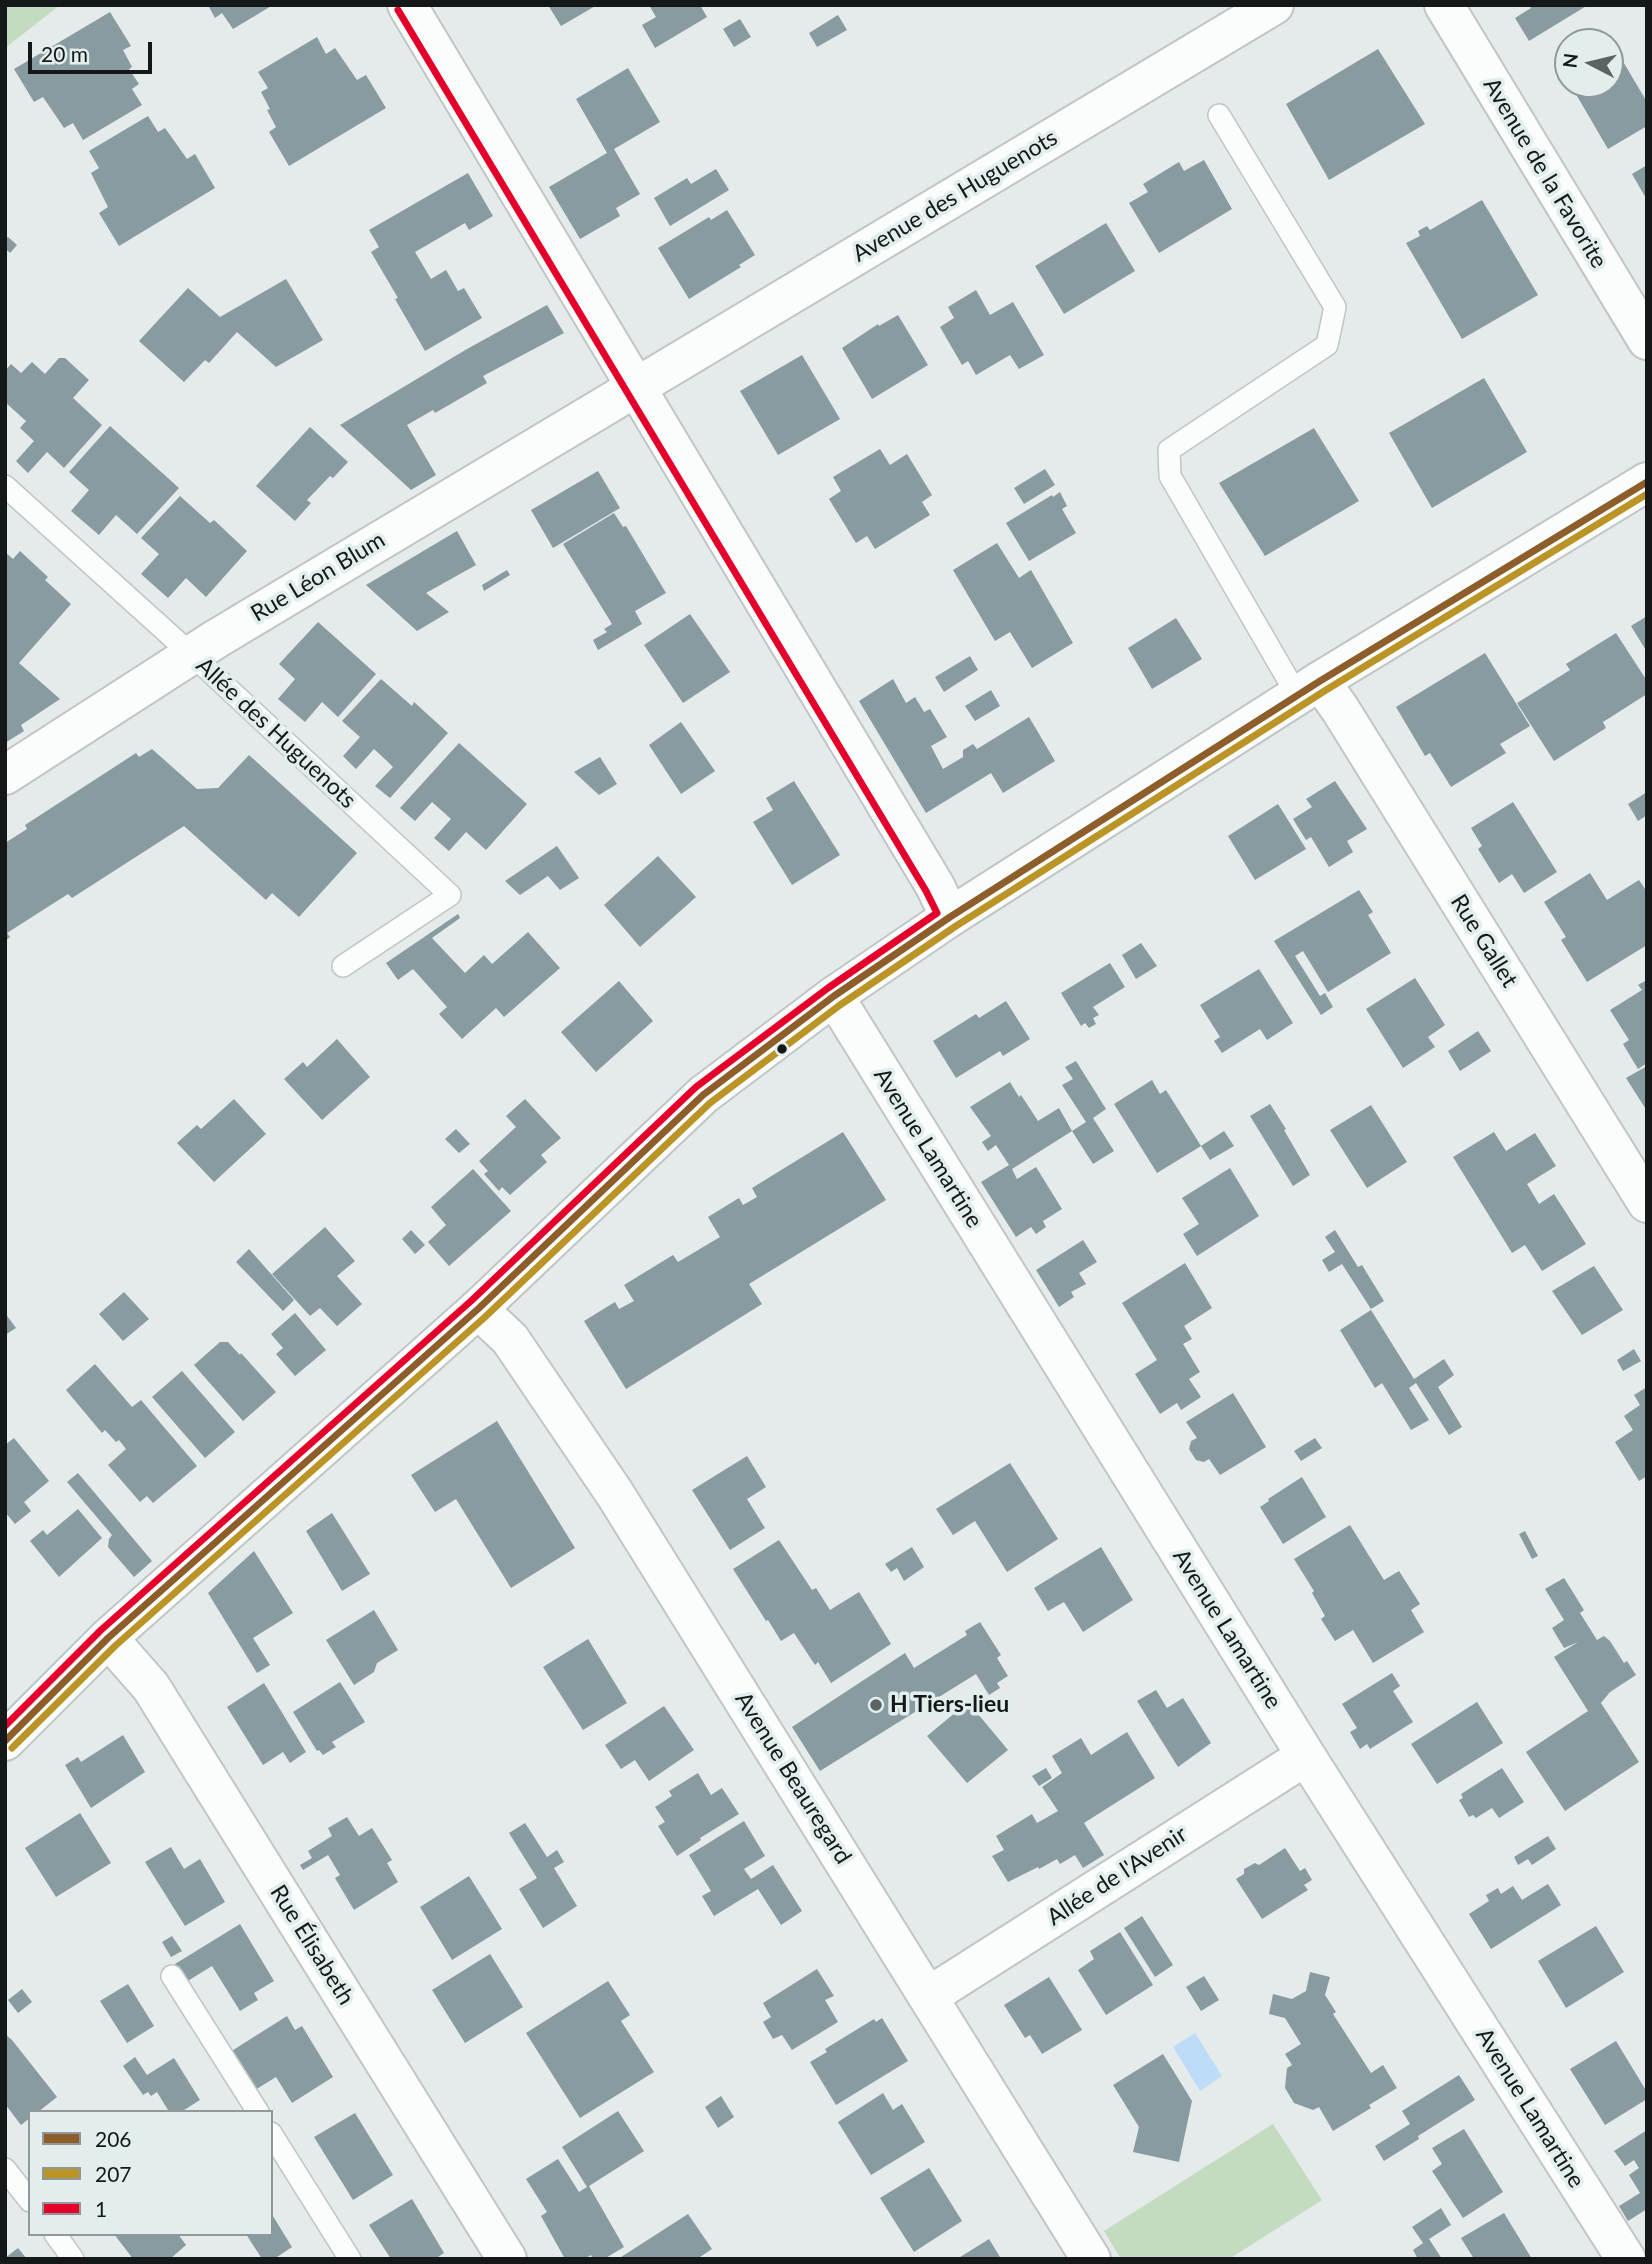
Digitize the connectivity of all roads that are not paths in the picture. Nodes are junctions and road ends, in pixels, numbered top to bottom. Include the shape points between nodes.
1 (407, 5) edge
2 (1274, 5) edge
3 (1444, 5) edge
4 (1219, 115) dead end
5 (1647, 340) edge
6 (636, 387) junction
7 (1647, 482) edge
8 (5, 486) edge
9 (191, 654) junction
10 (1309, 688) junction
11 (5, 775) edge
12 (950, 917) junction
13 (343, 966) dead end
14 (834, 996) junction
15 (1647, 1203) edge
16 (478, 1309) junction
17 (108, 1638) junction
18 (5, 1741) edge
19 (1306, 1755) junction
20 (172, 1976) dead end
21 (929, 1996) junction
22 (257, 2110) edge
23 (273, 2136) edge
24 (5, 2169) edge
25 (28, 2198) edge
26 (56, 2236) edge
27 (73, 2259) edge
28 (350, 2259) edge
29 (507, 2259) edge
30 (1091, 2259) edge
31 (1626, 2259) edge

1 - 6 street
2 - 6 street, Avenue des Huguenots
3 - 5 street, Avenue de la Favorite
4 - 10 lane via 1335,307 1327,345 1169,450 1170,476
6 - 9 street, Rue Léon Blum
6 - 12 street
7 - 10 street
8 - 9 lane, Allée des Huguenots
9 - 11 street, Rue Léon Blum
9 - 13 lane, Allée des Huguenots via 450,895
10 - 12 street
10 - 15 street, Rue Gallet via 1355,733
12 - 14 street
14 - 16 street via 703,1095
14 - 19 street, Avenue Lamartine
16 - 17 street
16 - 21 street, Avenue Beauregard via 510,1339 615,1494
17 - 18 street
17 - 29 street, Rue Élisabeth via 151,1686
19 - 21 street, Allée de l'Avenir
19 - 31 street, Avenue Lamartine
20 - 22 lane
21 - 30 street, Avenue Beauregard
23 - 28 lane
24 - 25 lane
26 - 27 lane

